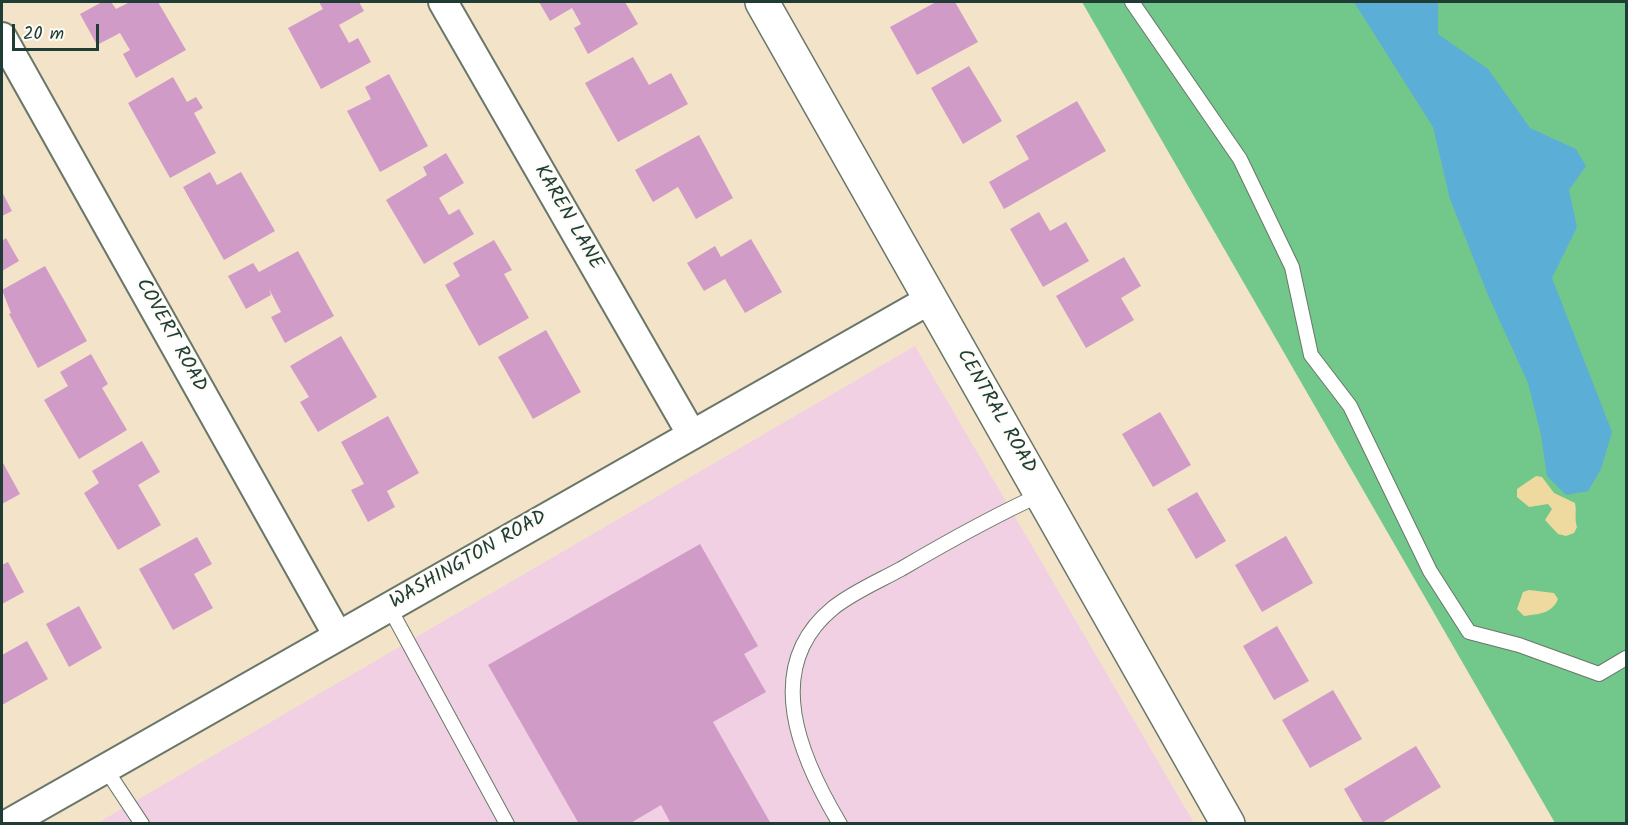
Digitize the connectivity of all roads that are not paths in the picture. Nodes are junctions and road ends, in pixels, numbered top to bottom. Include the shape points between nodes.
1 (443, 2) edge
2 (762, 2) edge
3 (1132, 2) edge
4 (2, 37) edge
5 (931, 299) junction
6 (692, 435) junction
7 (1042, 494) junction
8 (389, 607) junction
9 (338, 636) junction
10 (1626, 658) edge
11 (105, 768) junction
12 (8, 824) edge
13 (142, 824) edge
14 (507, 824) edge
15 (840, 824) edge
16 (1228, 824) edge

1 - 6 street, KAREN LANE
2 - 5 main road, CENTRAL ROAD
3 - 10 lane via 1240,159 1292,267 1311,355 1350,406 1430,571 1469,632 1519,645 1599,674
4 - 9 street, COVERT ROAD
5 - 6 street, WASHINGTON ROAD
5 - 7 main road, CENTRAL ROAD
6 - 8 street, WASHINGTON ROAD
7 - 15 lane via 983,521 833,608 800,651 793,695 795,724 815,782
7 - 16 main road, CENTRAL ROAD
8 - 9 street, WASHINGTON ROAD
8 - 14 lane
9 - 11 street, WASHINGTON ROAD
11 - 12 street, WASHINGTON ROAD
11 - 13 lane

